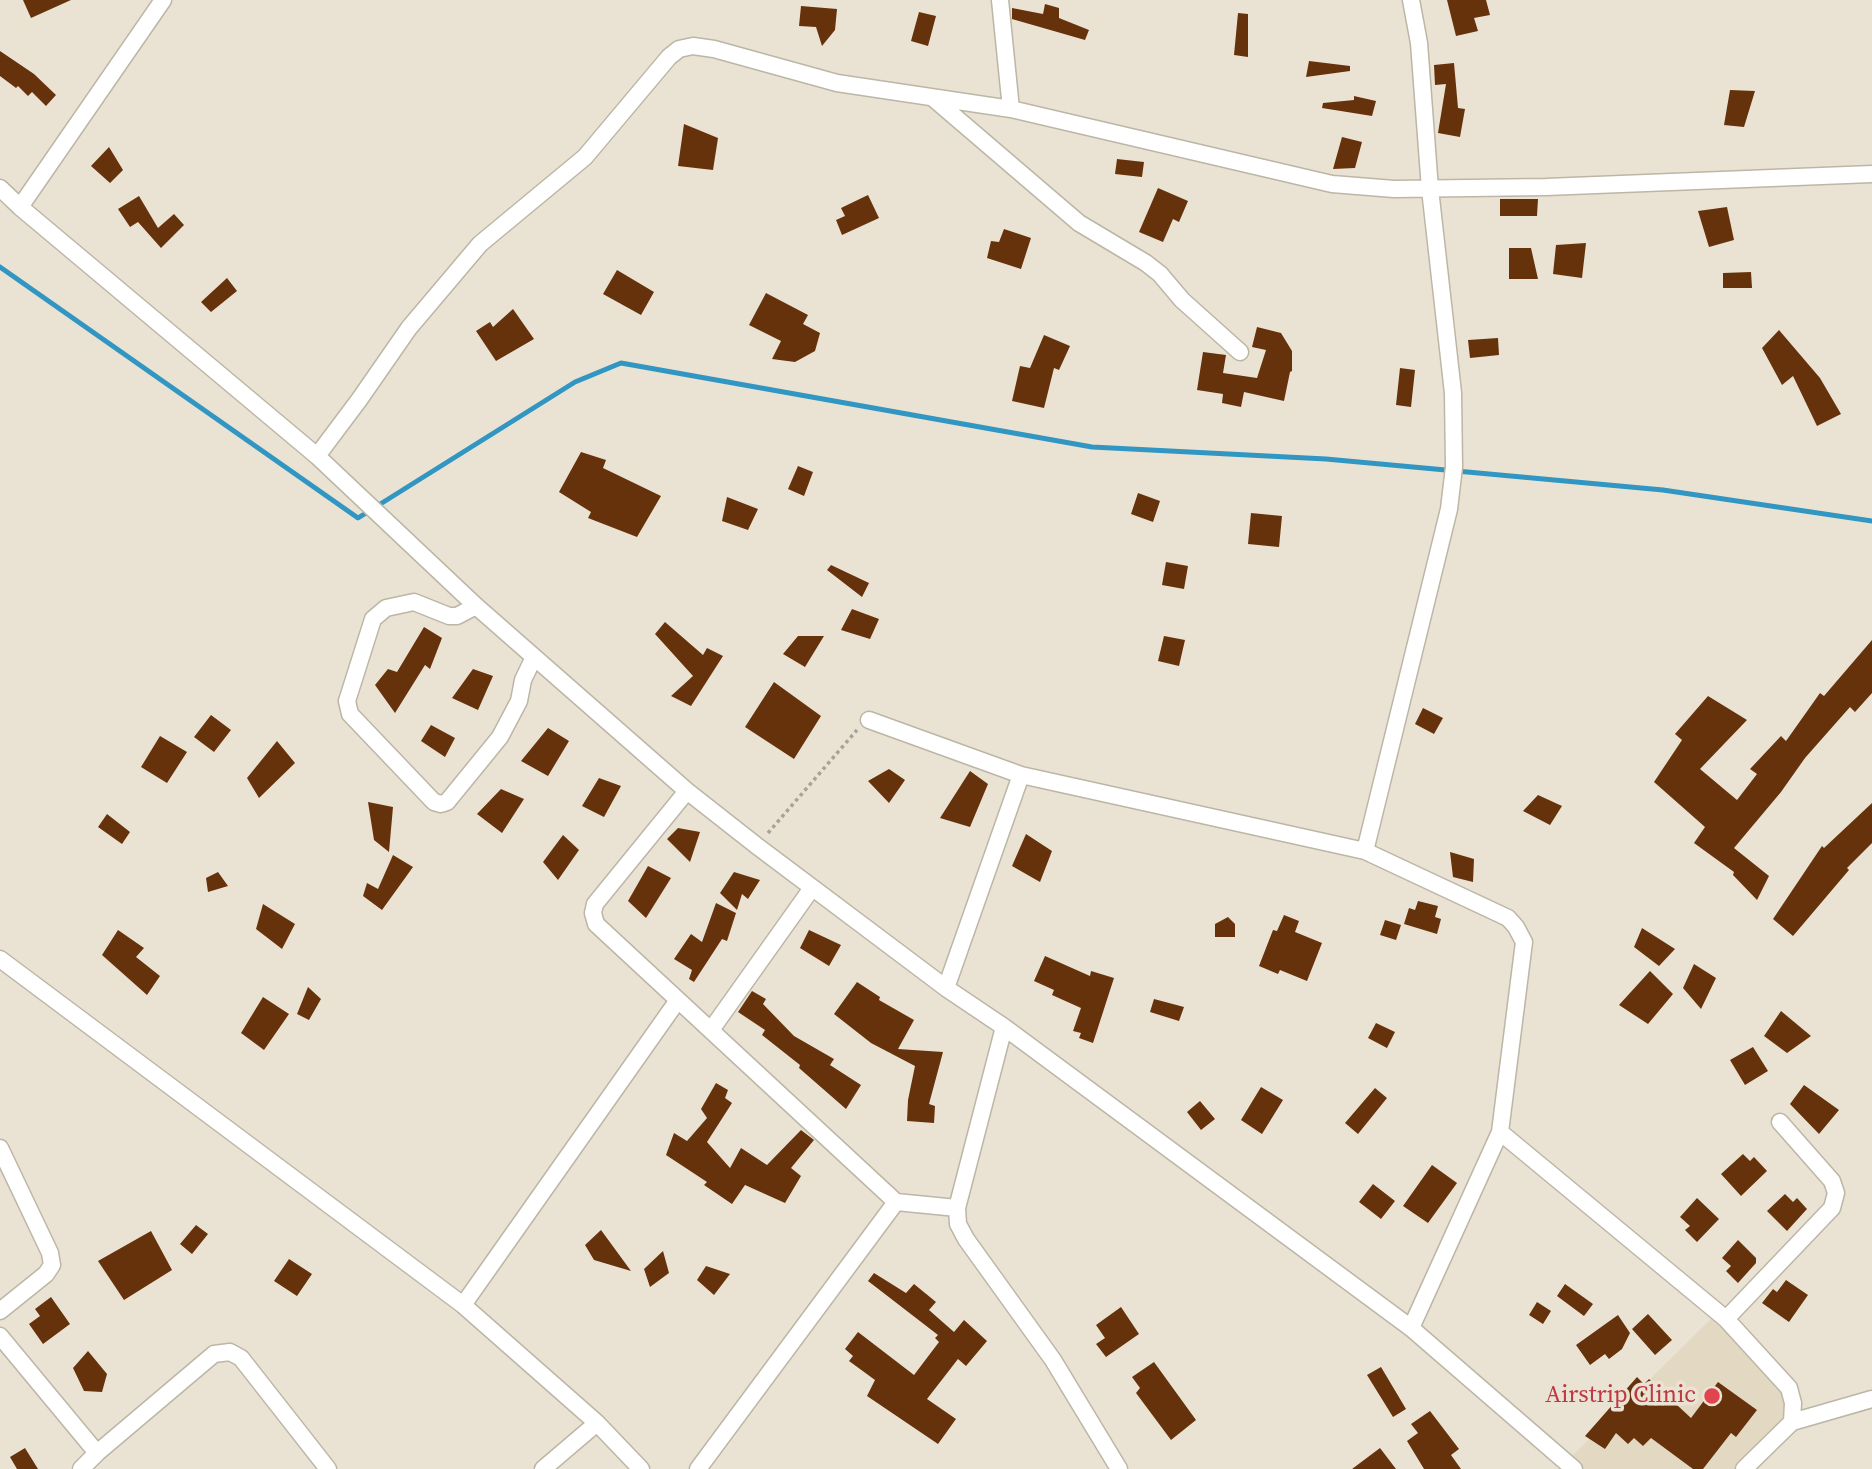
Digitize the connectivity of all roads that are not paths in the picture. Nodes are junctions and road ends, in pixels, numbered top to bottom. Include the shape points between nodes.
1 (163, 0) edge
2 (1000, 0) edge
3 (1411, 0) edge
4 (933, 98) junction
5 (1011, 110) junction
6 (1872, 174) edge
7 (0, 188) edge
8 (1430, 189) junction
9 (20, 207) junction
10 (1240, 352) dead end
11 (317, 456) junction
12 (476, 606) junction
13 (534, 657) junction
14 (869, 720) road end
15 (1021, 775) junction
16 (687, 791) junction
17 (1365, 851) junction
18 (812, 888) junction
19 (0, 959) edge
20 (946, 988) junction
21 (678, 1000) junction
22 (1004, 1027) junction
23 (711, 1030) junction
24 (1780, 1122) dead end
25 (1500, 1132) junction
26 (0, 1148) edge
27 (896, 1202) junction
28 (957, 1208) junction
29 (463, 1305) junction
30 (0, 1311) edge
31 (1726, 1319) junction
32 (1410, 1328) junction
33 (0, 1336) edge
34 (1872, 1399) edge
35 (1793, 1422) junction
36 (597, 1423) junction
37 (97, 1453) junction
38 (81, 1469) edge
39 (328, 1469) edge
40 (543, 1469) edge
41 (641, 1469) edge
42 (698, 1469) edge
43 (1119, 1469) edge
44 (1574, 1469) edge
45 (1744, 1469) edge

1 - 9 street
2 - 5 street
3 - 8 street via 1419,43
4 - 5 street
4 - 10 street via 1079,223 1160,274
4 - 11 street via 837,83 706,47 680,49 668,57 585,157 480,244 409,328
5 - 8 street via 1332,184
6 - 8 street
7 - 9 street
8 - 17 street via 1453,393 1454,467 1449,509
9 - 11 street
11 - 12 street
12 - 13 street
12 - 13 street via 457,617 414,602 386,608 373,619 347,701 350,714 434,802 447,802 500,737
13 - 16 street
14 - 15 street
15 - 17 street
15 - 20 street
16 - 18 street
16 - 21 street via 595,904 593,913 596,925
17 - 25 street via 1508,918 1524,943
18 - 20 street
18 - 23 street
19 - 29 street
20 - 22 street
21 - 23 street
21 - 29 street
22 - 28 street
22 - 32 street
23 - 27 street
24 - 31 street via 1832,1181 1836,1193 1832,1208
25 - 31 street
25 - 32 street
26 - 30 street via 52,1265
27 - 28 street
27 - 42 street
28 - 43 street via 958,1224 966,1239 1053,1360
29 - 36 street
31 - 35 street via 1789,1388
32 - 44 street
33 - 37 street
34 - 35 street
35 - 45 street
36 - 40 street
36 - 41 street
37 - 38 street
37 - 39 street via 214,1354 230,1352 241,1358

